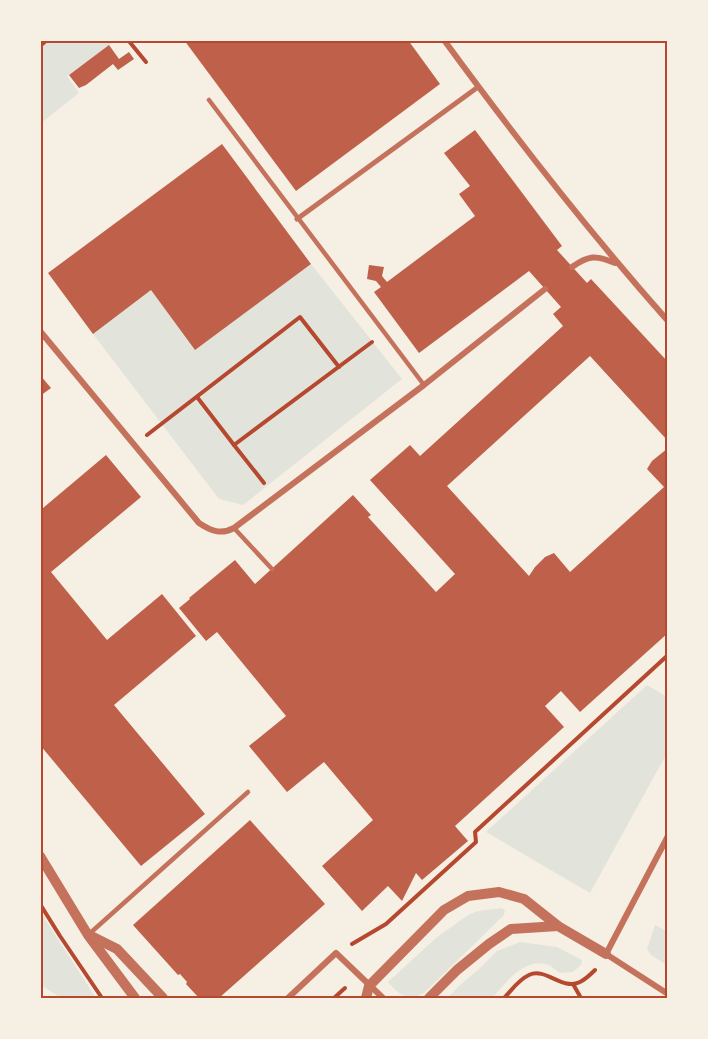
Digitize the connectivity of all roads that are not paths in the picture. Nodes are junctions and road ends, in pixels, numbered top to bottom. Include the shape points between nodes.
1 (444, 40) edge
2 (478, 87) junction
3 (209, 100) dead end
4 (297, 219) junction
5 (616, 263) junction
6 (572, 267) dead end
7 (545, 289) dead end
8 (668, 321) edge
9 (40, 330) edge
10 (424, 385) junction
11 (234, 528) junction
12 (272, 569) dead end
13 (248, 792) dead end
14 (668, 836) edge
15 (40, 856) edge
16 (558, 926) junction
17 (88, 935) junction
18 (606, 954) junction
19 (369, 986) junction
20 (668, 994) edge
21 (135, 999) edge
22 (163, 999) edge
23 (288, 999) edge
24 (366, 999) edge
25 (383, 999) edge
26 (429, 999) edge

1 - 2 street
2 - 4 street
2 - 5 street
3 - 4 lane
4 - 10 lane
5 - 6 street via 590,257
5 - 8 street
7 - 10 street
9 - 11 street via 199,523 217,531
10 - 11 street
11 - 12 lane
13 - 17 lane
14 - 18 street
15 - 17 street
16 - 18 street
16 - 19 street via 524,899 499,892 468,896 444,910
16 - 26 street via 511,929 457,970
17 - 21 street
17 - 22 street via 117,949
18 - 20 street
19 - 23 street via 336,953
19 - 24 street
19 - 25 street

